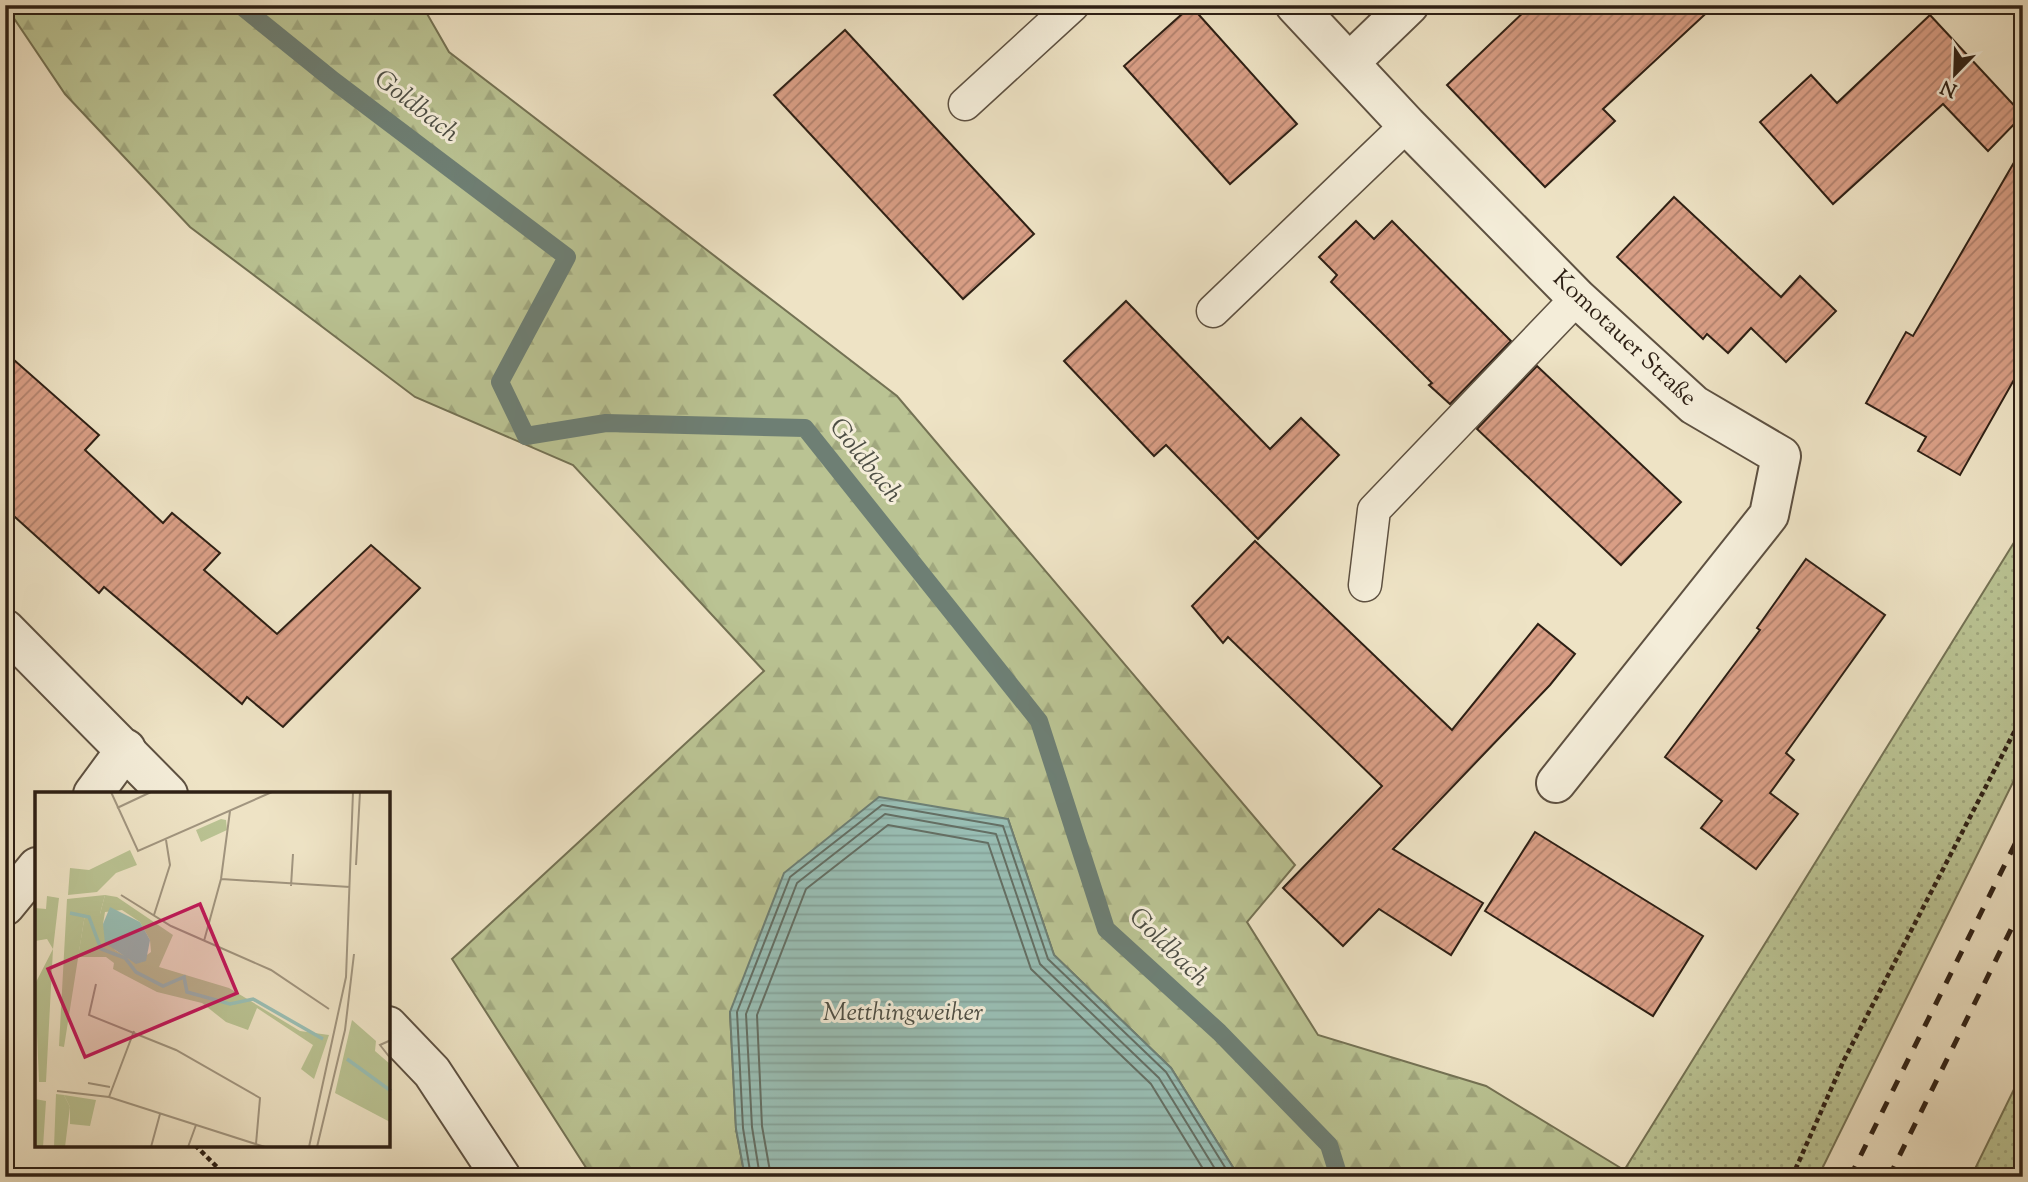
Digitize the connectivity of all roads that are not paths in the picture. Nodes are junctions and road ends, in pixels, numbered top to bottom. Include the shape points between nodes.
1 (1073, 5) edge
2 (1294, 5) edge
3 (1409, 5) edge
4 (1350, 62) junction
5 (965, 104) dead end
6 (1407, 125) junction
7 (1577, 298) junction
8 (1213, 311) dead end
9 (1365, 585) dead end
10 (5, 629) edge
11 (126, 749) junction
12 (1556, 783) dead end
13 (94, 792) edge
14 (167, 792) edge
15 (35, 869) edge
16 (5, 906) edge
17 (390, 1028) edge
18 (501, 1177) edge

1 - 5 lane
2 - 4 street, Komotauer Straße
3 - 4 street
4 - 6 street, Komotauer Straße
6 - 7 street, Komotauer Straße
6 - 8 lane
7 - 9 lane via 1374,510
7 - 12 street, Komotauer Straße via 1694,405 1782,456 1769,515
10 - 11 street
11 - 13 street
11 - 14 street
15 - 16 street
17 - 18 street via 432,1072

